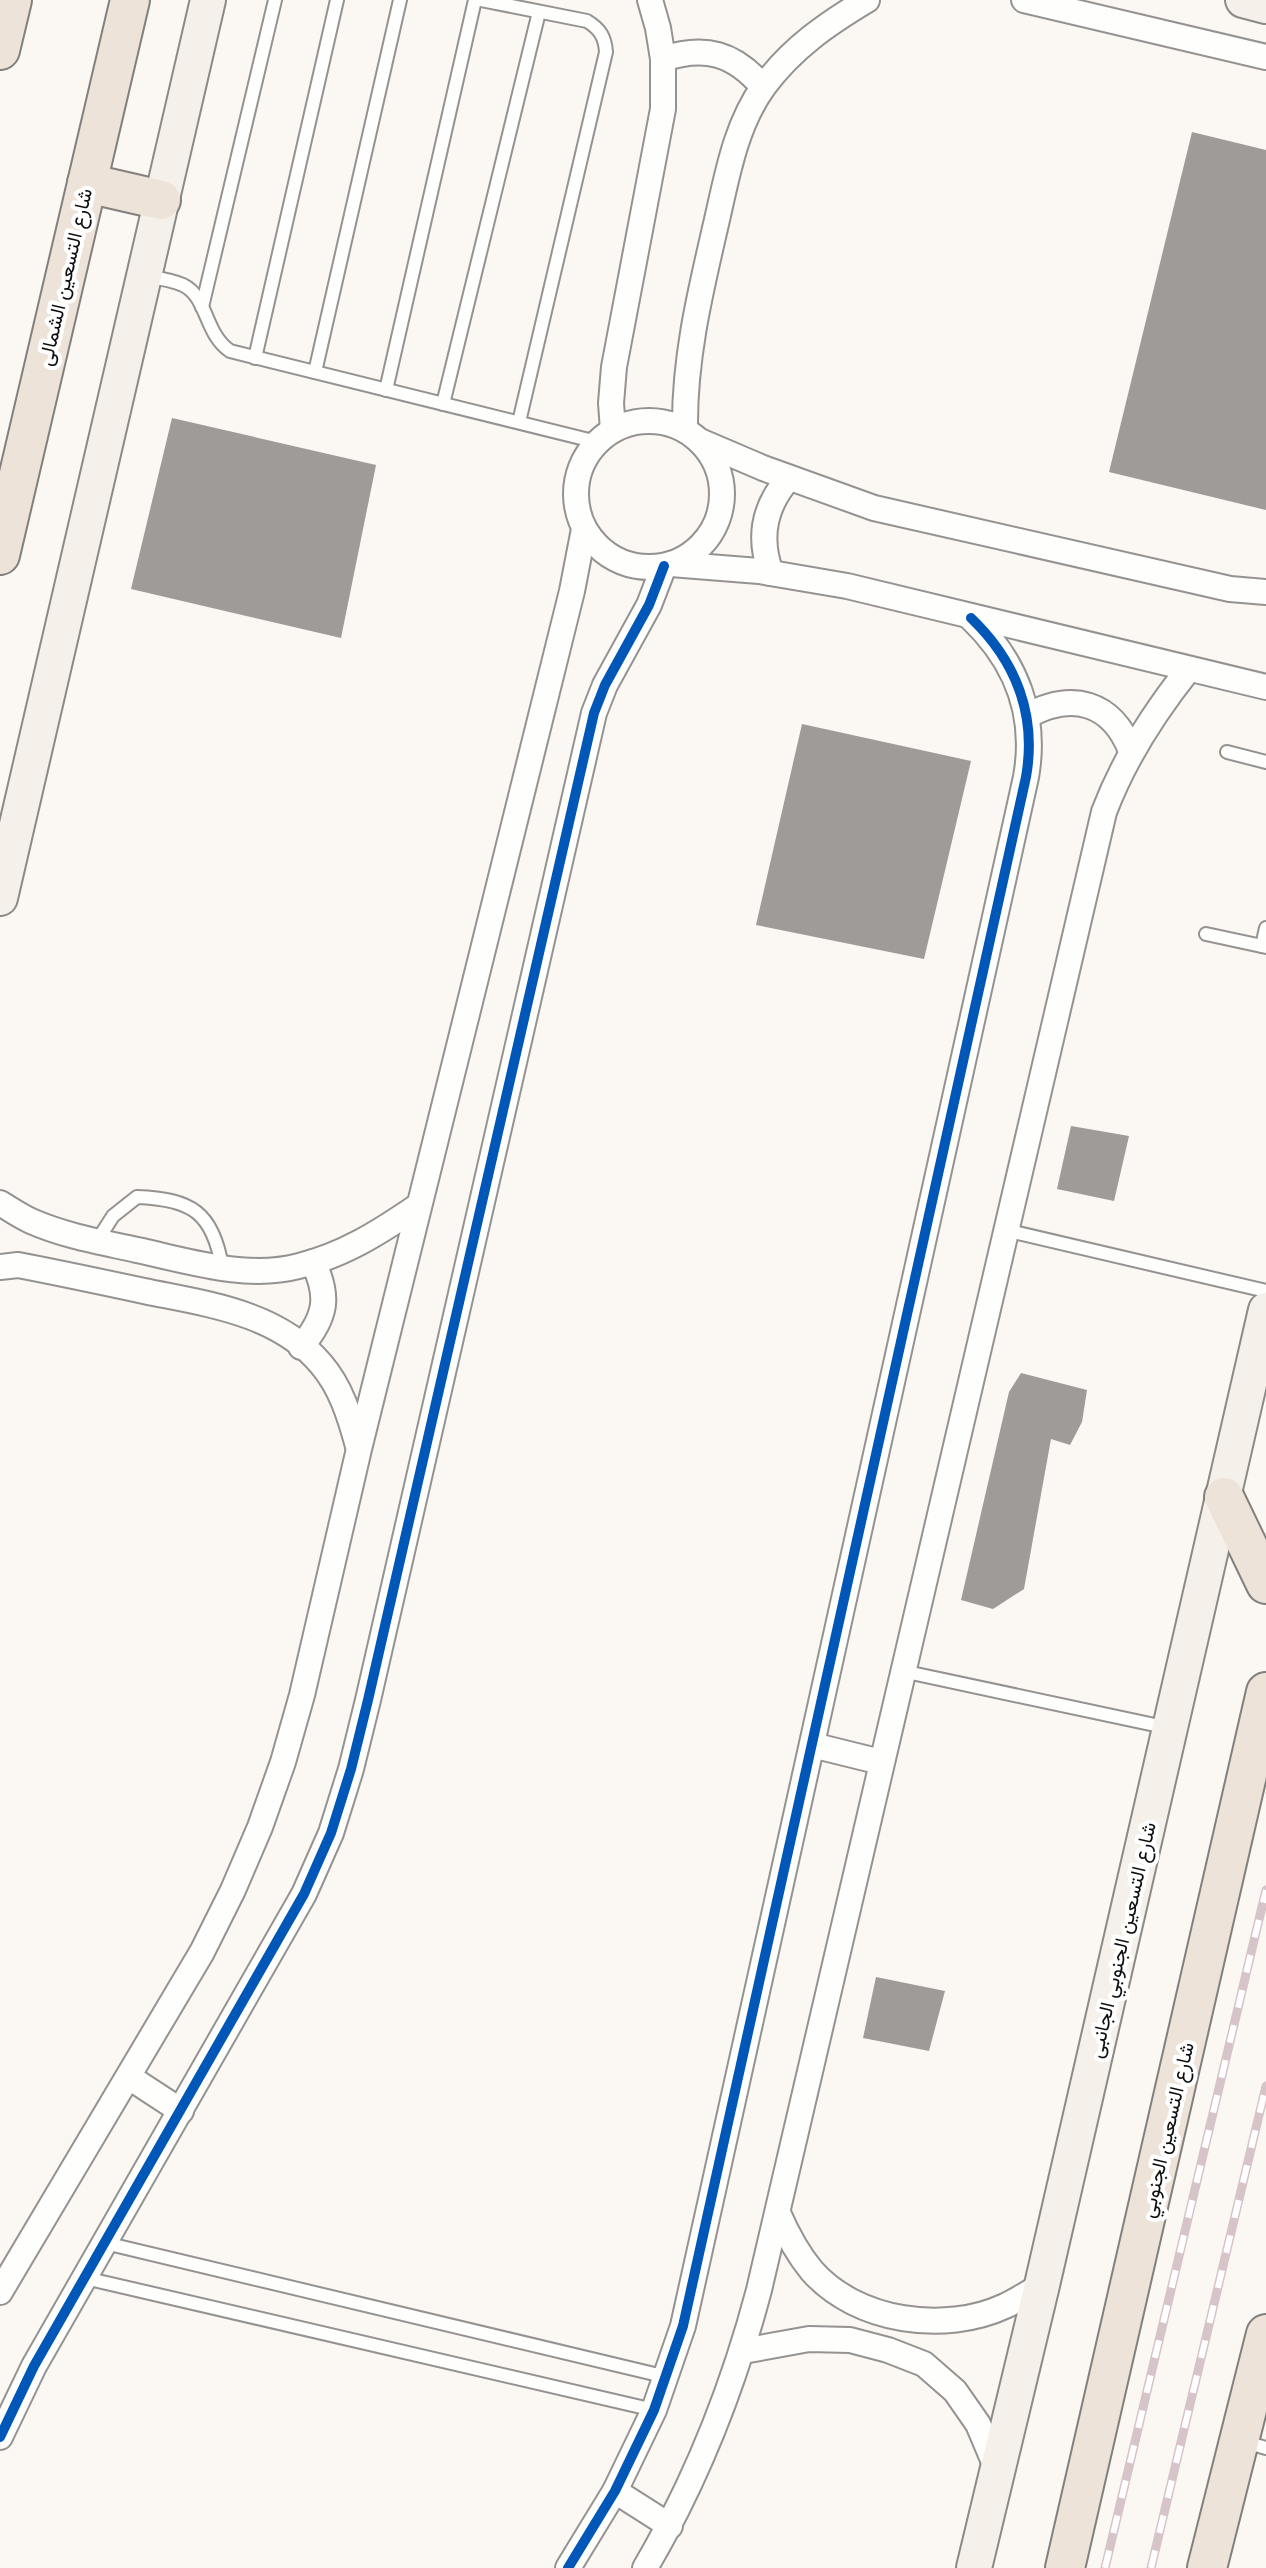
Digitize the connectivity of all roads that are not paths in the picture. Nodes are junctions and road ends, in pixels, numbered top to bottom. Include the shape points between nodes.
1 (12, 0) edge
2 (130, 0) edge
3 (208, 0) edge
4 (275, 0) edge
5 (337, 0) edge
6 (400, 0) edge
7 (478, 0) edge
8 (650, 0) edge
9 (867, 0) edge
10 (1024, 0) edge
11 (1243, 0) edge
12 (1266, 6) edge
13 (539, 12) junction
14 (0, 50) edge
15 (1266, 57) edge
16 (663, 59) junction
17 (763, 87) junction
18 (87, 183) junction
19 (161, 200) junction
20 (144, 275) junction
21 (202, 307) junction
22 (255, 358) junction
23 (315, 372) junction
24 (386, 390) junction
25 (443, 404) junction
26 (519, 422) junction
27 (605, 436) junction
28 (692, 436) junction
29 (789, 478) junction
30 (584, 529) junction
31 (0, 555) edge
32 (668, 565) junction
33 (771, 573) junction
34 (1266, 592) edge
35 (971, 618) junction
36 (1188, 670) junction
37 (1266, 687) edge
38 (1027, 716) junction
39 (1131, 751) junction
40 (1227, 752) dead end
41 (1266, 762) edge
42 (0, 898) edge
43 (1266, 928) edge
44 (1206, 934) dead end
45 (1264, 947) edge
46 (0, 1203) edge
47 (418, 1206) junction
48 (1005, 1230) junction
49 (97, 1241) junction
50 (313, 1262) junction
51 (0, 1267) edge
52 (222, 1267) junction
53 (1266, 1291) edge
54 (1266, 1310) edge
55 (301, 1347) junction
56 (359, 1449) junction
57 (1224, 1497) junction
58 (1266, 1584) edge
59 (902, 1671) junction
60 (1266, 1692) edge
61 (1170, 1728) junction
62 (812, 1745) junction
63 (881, 1762) junction
64 (129, 2077) junction
65 (181, 2111) junction
66 (778, 2213) junction
67 (105, 2243) junction
68 (85, 2278) junction
69 (1042, 2285) junction
70 (0, 2292) edge
71 (743, 2351) junction
72 (1261, 2370) edge
73 (667, 2377) junction
74 (654, 2410) junction
75 (0, 2437) edge
76 (1252, 2444) edge
77 (997, 2469) junction
78 (615, 2491) junction
79 (670, 2526) junction
80 (568, 2568) edge
81 (645, 2568) edge
82 (974, 2568) edge
83 (1065, 2568) edge
84 (1207, 2568) edge

1 - 14 main road
2 - 18 main road, شارع التسعين الشمالى
3 - 19 street
4 - 21 lane
5 - 22 lane
6 - 23 lane
7 - 13 lane
7 - 24 lane
8 - 16 street
9 - 17 street via 792,52
10 - 15 street
11 - 12 street
13 - 25 lane
13 - 26 lane via 587,21 605,42 606,52
16 - 17 street via 699,51 718,55 743,67
16 - 27 street via 663,109
17 - 28 street via 733,151 694,317 686,373
18 - 19 main road
18 - 31 main road, شارع التسعين الشمالى
19 - 20 street
20 - 21 lane via 183,285
20 - 42 street
21 - 22 lane via 221,345
22 - 23 lane
23 - 24 lane
24 - 25 lane
25 - 26 lane
26 - 27 lane
27 - 28 street via 649,420
27 - 30 street via 582,465 575,493
28 - 29 street
28 - 32 street via 712,456 719,473 720,511 702,544
29 - 33 street via 766,515 763,545
29 - 34 street via 874,508 1230,589
30 - 32 street via 595,545 618,561 646,568
30 - 47 street
32 - 33 street
32 - 65 street via 594,713 371,1685 331,1833 304,1894
33 - 35 street
35 - 36 street
35 - 38 street via 1008,662
36 - 37 street
36 - 39 street
38 - 39 street via 1058,703 1089,706 1116,723
38 - 62 street via 1026,777
39 - 48 street via 1104,812
40 - 41 lane
43 - 45 lane
44 - 45 lane
46 - 49 street via 29,1220
47 - 50 street via 339,1255
47 - 56 street
48 - 53 lane
48 - 59 street
49 - 52 street
49 - 52 lane via 113,1216 137,1197 163,1198 191,1208 209,1224
50 - 52 street via 252,1271
50 - 55 street via 322,1281 323,1309
51 - 55 street via 18,1265 243,1313 286,1333
54 - 57 street, شارع التسعين الجنوبي الجانبى
55 - 56 street via 321,1364 346,1404
56 - 64 street via 302,1695 260,1827 202,1952
57 - 58 main road
57 - 61 street, شارع التسعين الجنوبي الجانبى
59 - 61 lane
59 - 63 street
60 - 83 main road, شارع التسعين الجنوبي
61 - 69 street, شارع التسعين الجنوبي الجانبى
62 - 63 street
62 - 73 street via 696,2275
63 - 66 street
64 - 65 street
64 - 70 street
65 - 67 street
66 - 69 street via 792,2245 813,2272 840,2295 871,2310 905,2318 972,2316 1003,2307
66 - 71 street
67 - 68 street
67 - 73 lane
68 - 74 lane
68 - 75 street
69 - 77 street, شارع التسعين الجنوبي الجانبى
71 - 77 street via 809,2339 850,2340 924,2364 955,2391 978,2424
71 - 79 street
72 - 76 main road
73 - 74 street
74 - 78 street
76 - 84 main road
77 - 82 street, شارع التسعين الجنوبي الجانبى
78 - 79 street
78 - 80 street
79 - 81 street

